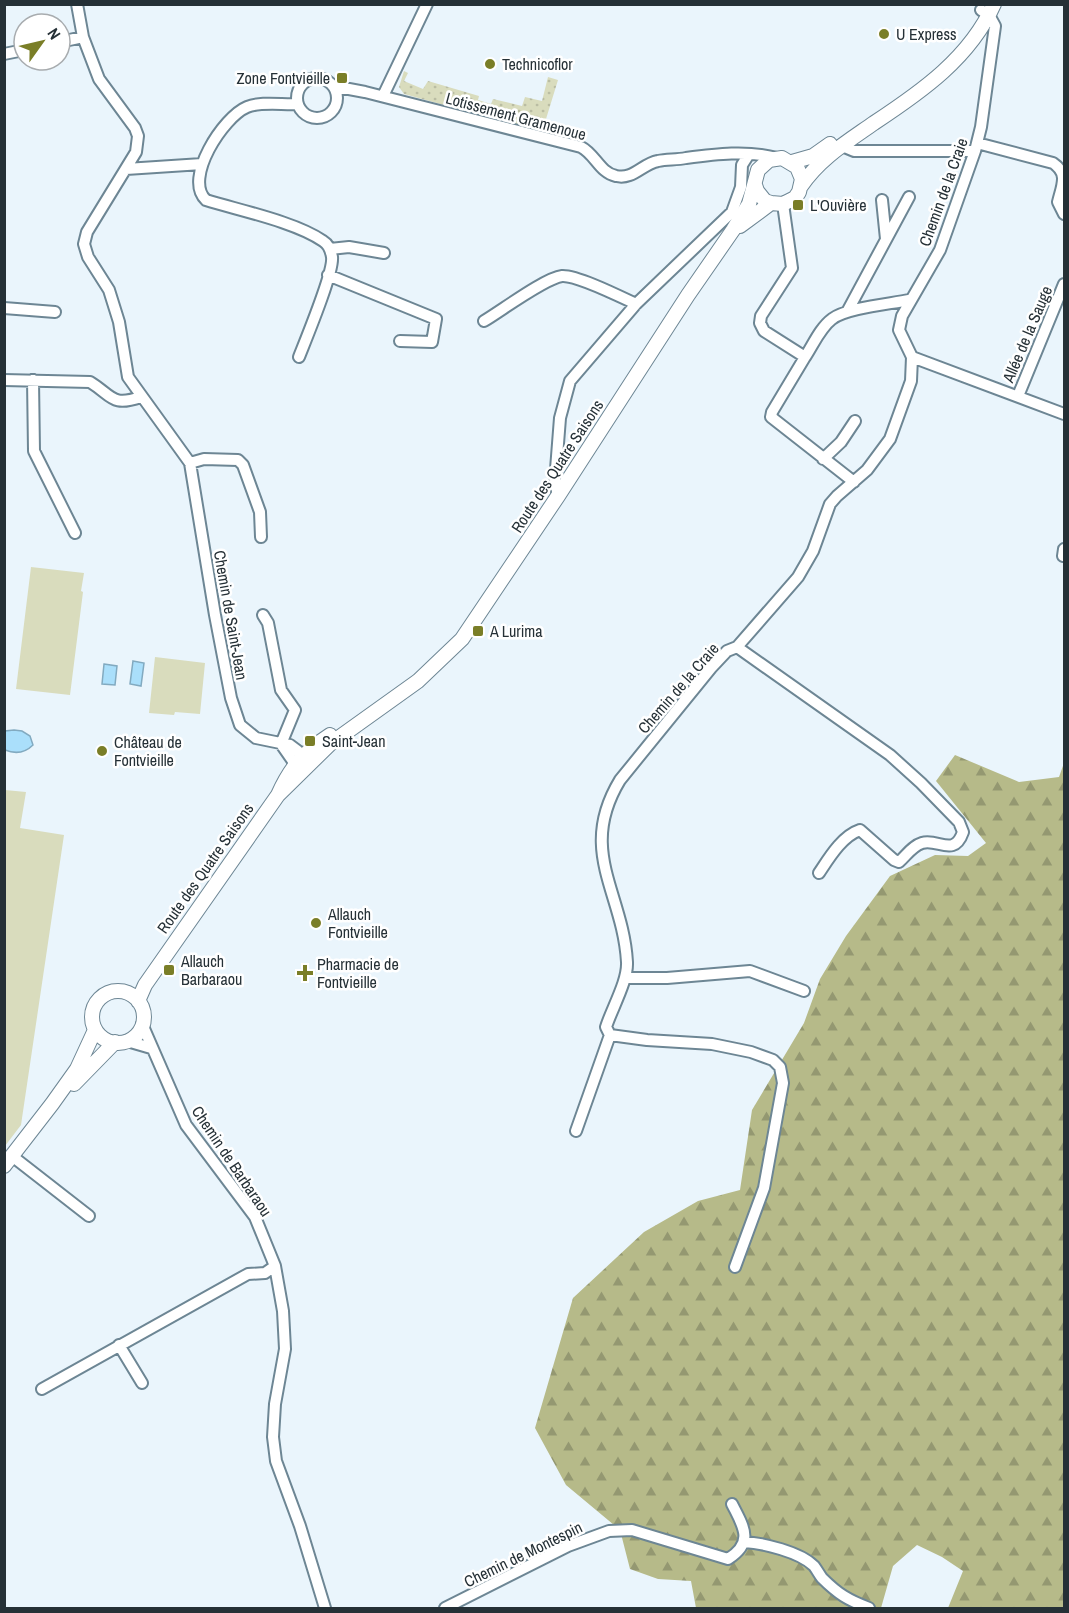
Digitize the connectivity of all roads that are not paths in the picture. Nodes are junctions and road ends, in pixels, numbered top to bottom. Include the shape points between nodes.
1 (77, 4) edge
2 (427, 4) edge
3 (987, 8) edge
4 (979, 28) junction
5 (83, 37) junction
6 (72, 39) edge
7 (993, 39) junction
8 (335, 89) junction
9 (383, 96) junction
10 (298, 104) junction
11 (844, 144) junction
12 (976, 147) junction
13 (749, 154) junction
14 (777, 158) junction
15 (792, 162) junction
16 (202, 164) junction
17 (126, 169) junction
18 (758, 170) junction
19 (755, 185) junction
20 (801, 186) junction
21 (909, 197) dead end
22 (882, 200) dead end
23 (777, 204) junction
24 (1065, 214) edge
25 (733, 230) junction
26 (886, 239) junction
27 (330, 249) junction
28 (384, 253) dead end
29 (328, 275) junction
30 (1065, 284) edge
31 (909, 300) junction
32 (636, 304) junction
33 (4, 308) edge
34 (54, 312) dead end
35 (847, 312) junction
36 (484, 321) dead end
37 (400, 341) dead end
38 (299, 357) dead end
39 (805, 357) junction
40 (912, 357) junction
41 (4, 380) edge
42 (33, 380) junction
43 (1018, 396) junction
44 (141, 397) junction
45 (1065, 414) edge
46 (855, 421) dead end
47 (823, 459) junction
48 (190, 463) junction
49 (854, 482) junction
50 (558, 496) junction
51 (75, 533) dead end
52 (261, 537) dead end
53 (263, 615) dead end
54 (737, 647) junction
55 (281, 744) junction
56 (302, 763) junction
57 (819, 873) dead end
58 (160, 961) junction
59 (626, 978) junction
60 (119, 991) junction
61 (804, 991) dead end
62 (138, 1001) junction
63 (142, 1024) junction
64 (95, 1030) junction
65 (610, 1035) junction
66 (121, 1042) junction
67 (151, 1048) junction
68 (52, 1104) junction
69 (576, 1131) dead end
70 (8, 1161) edge
71 (89, 1216) dead end
72 (274, 1266) junction
73 (735, 1267) dead end
74 (119, 1345) junction
75 (142, 1383) dead end
76 (42, 1389) dead end
77 (732, 1504) dead end
78 (744, 1542) junction
79 (325, 1608) edge
80 (445, 1608) edge
81 (869, 1608) edge

1 - 5 street
2 - 9 street
3 - 4 main road
3 - 7 street, Chemin de la Craie via 995,26
3 - 15 main road via 947,57 914,86 813,156
4 - 7 street
4 - 11 main road via 934,81
5 - 6 street
5 - 17 street via 99,79 138,136 136,152
7 - 12 street, Chemin de la Craie
8 - 9 street, Lotissement Gramenoue
8 - 10 street, Lotissement Gramenoue via 322,79 309,80 300,87
8 - 10 street via 337,102 325,116 306,114
9 - 13 street, Lotissement Gramenoue via 581,147 616,177 626,177 657,161
10 - 16 street via 248,106 239,111 219,133
11 - 12 street via 854,151
11 - 20 main road, Route des Quatre Saisons via 819,164
12 - 24 street via 1061,168 1064,177 1058,202
12 - 31 street, Chemin de la Craie via 940,250
13 - 14 street, Lotissement Gramenoue
13 - 18 street
13 - 32 street via 742,165 741,187 732,212
14 - 15 main road
14 - 18 main road
15 - 20 main road via 800,173
16 - 17 street
16 - 27 street via 199,189 206,200 286,224 325,242
17 - 44 street via 87,232 84,244 87,257 109,290 119,322 124,365
18 - 19 main road, Route des Quatre Saisons
19 - 23 main road via 761,196
19 - 25 main road, Route des Quatre Saisons
20 - 23 main road, Route des Quatre Saisons via 795,198
21 - 26 street
22 - 26 street
23 - 25 main road, Route des Quatre Saisons via 756,212
23 - 39 street via 792,268 760,323 764,331
25 - 50 main road, Route des Quatre Saisons
26 - 35 street
27 - 28 street via 349,247
27 - 29 street via 333,258
29 - 37 street via 436,319 432,342
29 - 38 street
30 - 43 street, Allée de la Sauge
31 - 35 street
31 - 40 street, Chemin de la Craie via 899,330
32 - 36 street via 562,276
32 - 50 street via 570,381 560,418 555,482
33 - 34 street
35 - 39 street via 824,327
39 - 47 street via 771,417
40 - 43 street
40 - 49 street, Chemin de la Craie via 910,381 890,439
41 - 42 street
42 - 44 street via 90,382 123,403
42 - 51 street via 34,451
43 - 45 street
44 - 48 street
46 - 47 street
47 - 49 street
48 - 52 street via 204,459 238,460 243,465 261,512
48 - 55 street, Chemin de Saint-Jean via 215,615 237,717 240,725 256,738
49 - 54 street, Chemin de la Craie via 830,504 813,551 798,577
50 - 56 main road, Route des Quatre Saisons via 462,639 418,681
53 - 55 street via 281,690 295,710
54 - 57 street via 890,755 959,822 963,832 961,839 946,847 922,843 899,862 860,830 834,851
54 - 59 street, Chemin de la Craie via 727,651 711,668 609,799 601,835 602,854 624,936
55 - 56 street, Chemin de Saint-Jean via 290,745
56 - 58 main road, Route des Quatre Saisons
58 - 60 main road, Route des Quatre Saisons
58 - 62 main road, Route des Quatre Saisons
59 - 61 street via 750,971
59 - 65 street, Chemin de la Craie via 606,1027
60 - 62 main road
60 - 64 main road, Route des Quatre Saisons via 97,1001 92,1016
62 - 63 main road
63 - 66 main road, Route des Quatre Saisons via 134,1037
63 - 67 street, Chemin de Barbaraou
64 - 66 main road via 100,1036
64 - 68 main road, Route des Quatre Saisons via 77,1069
65 - 69 street, Chemin de la Craie
65 - 73 street via 732,1047 773,1060 780,1067 783,1083 764,1188
66 - 67 street
66 - 68 main road, Route des Quatre Saisons
67 - 72 street, Chemin de Barbaraou via 186,1125 255,1216
68 - 70 main road, Route des Quatre Saisons
70 - 71 street
72 - 74 street via 265,1273 248,1274
72 - 79 street, Chemin de Barbaraou via 283,1311 285,1349 275,1404 276,1461
74 - 75 street
74 - 76 street
77 - 78 street via 745,1530
78 - 80 street, Chemin de Montespin via 738,1553 728,1559 632,1530 609,1531 568,1546
78 - 81 street via 802,1558 839,1595

